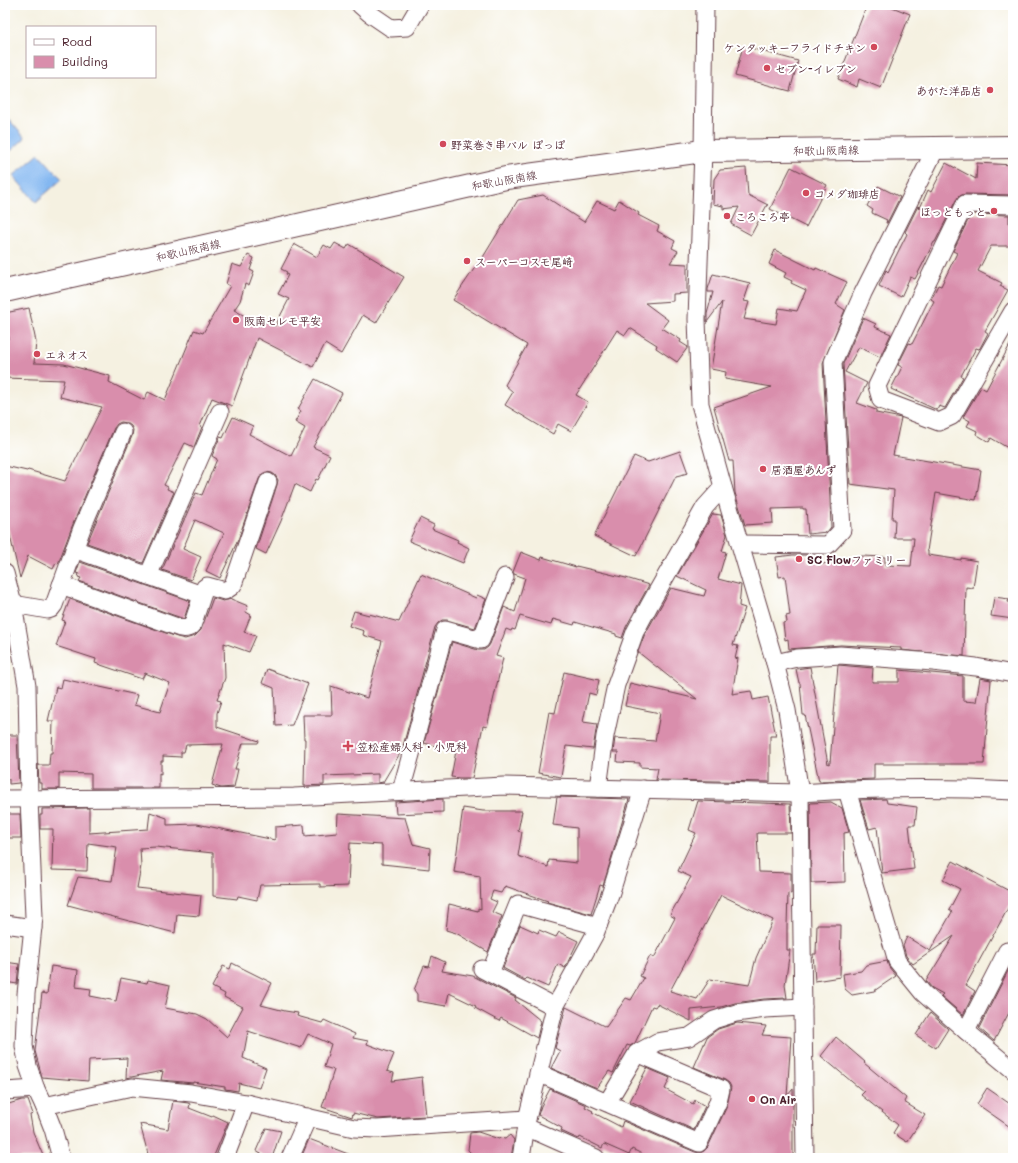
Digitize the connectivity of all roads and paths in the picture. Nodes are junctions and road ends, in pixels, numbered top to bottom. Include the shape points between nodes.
1 (360, 5) edge
2 (420, 5) edge
3 (705, 5) edge
4 (1013, 147) edge
5 (936, 148) junction
6 (703, 151) junction
7 (1013, 205) edge
8 (5, 291) edge
9 (1013, 311) edge
10 (220, 412) dead end
11 (123, 432) dead end
12 (268, 482) dead end
13 (723, 487) junction
14 (741, 544) junction
15 (74, 549) junction
16 (5, 573) edge
17 (148, 576) junction
18 (505, 577) dead end
19 (61, 585) junction
20 (202, 595) junction
21 (13, 604) junction
22 (775, 663) junction
23 (1013, 674) edge
24 (598, 788) junction
25 (643, 789) junction
26 (847, 790) junction
27 (1013, 791) edge
28 (401, 792) junction
29 (800, 793) junction
30 (5, 799) edge
31 (29, 799) junction
32 (5, 924) edge
33 (598, 926) junction
34 (33, 928) junction
35 (1007, 951) dead end
36 (555, 1007) junction
37 (803, 1007) junction
38 (966, 1031) junction
39 (637, 1053) junction
40 (1013, 1070) edge
41 (538, 1073) junction
42 (36, 1089) junction
43 (5, 1091) edge
44 (246, 1103) junction
45 (607, 1103) junction
46 (44, 1106) junction
47 (308, 1117) junction
48 (526, 1123) junction
49 (61, 1158) edge
50 (225, 1158) edge
51 (290, 1158) edge
52 (521, 1158) edge
53 (596, 1158) edge
54 (805, 1158) edge

1 - 2 street via 391,28 407,27
3 - 6 street
4 - 5 main road, 和歌山阪南線
5 - 6 main road, 和歌山阪南線
5 - 14 street via 863,293 833,362 842,530 828,545
6 - 8 main road, 和歌山阪南線 via 506,178
6 - 13 street via 697,319 700,404
7 - 9 street via 965,204 876,386 881,400 939,422 952,416
10 - 17 street
11 - 15 street
12 - 20 street via 233,585 225,591 207,586
13 - 14 street
13 - 24 street via 705,507 635,632 616,685 605,736
14 - 22 street
15 - 17 street
15 - 19 street
16 - 21 street
17 - 20 street
18 - 28 street via 481,640 445,630
19 - 20 street via 185,629 192,626
19 - 21 street via 51,609
21 - 31 street via 27,686
22 - 23 street via 797,658 840,655 933,662
22 - 29 street via 787,710
24 - 25 street
24 - 28 street via 504,786
25 - 29 street
25 - 33 street
26 - 27 street via 955,788
26 - 29 street
26 - 38 street via 897,961 923,993
28 - 31 street via 294,797
29 - 37 street
30 - 31 street
31 - 34 street
32 - 34 street
33 - 36 street
33 - 36 street via 518,904 486,971
34 - 42 street via 24,1046
35 - 38 street
36 - 41 street
37 - 39 street via 736,1013 714,1020 689,1037 657,1042
37 - 54 street
38 - 40 street
39 - 45 street
39 - 45 street via 721,1089 718,1102 699,1143
41 - 45 street
41 - 48 street
42 - 43 street
42 - 46 street
44 - 46 street via 191,1093 132,1087
44 - 47 street
44 - 50 street
46 - 49 street
47 - 48 street via 354,1128 377,1129
47 - 51 street
48 - 52 street
48 - 53 street

